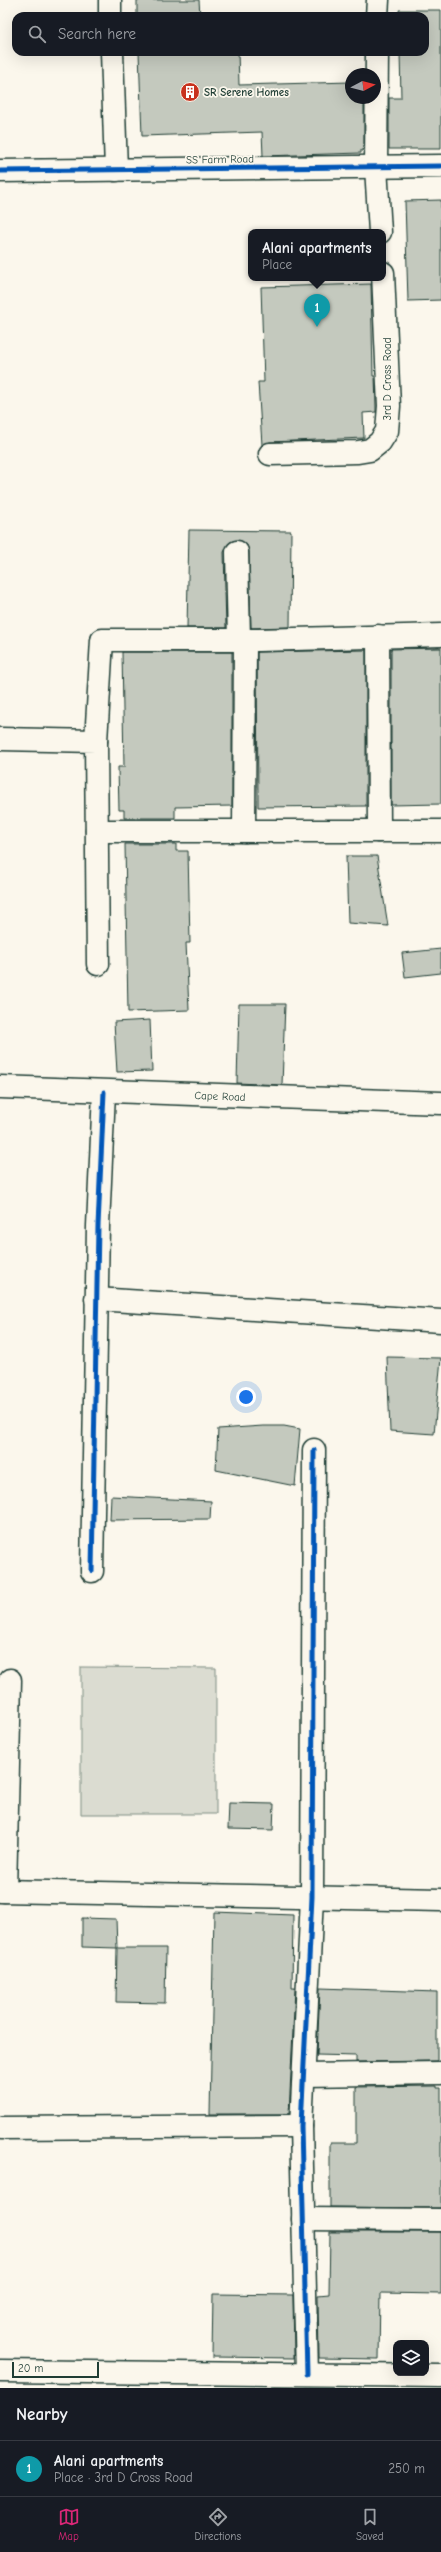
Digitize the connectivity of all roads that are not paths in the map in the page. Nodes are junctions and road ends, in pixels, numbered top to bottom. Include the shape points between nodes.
1 (110, 0) edge
2 (378, 0) edge
3 (110, 12) edge
4 (378, 12) edge
5 (112, 56) edge
6 (377, 56) edge
7 (441, 166) edge
8 (376, 167) junction
9 (116, 170) junction
10 (0, 171) edge
11 (380, 229) edge
12 (383, 281) edge
13 (270, 454) dead end
14 (237, 552) dead end
15 (441, 635) edge
16 (378, 636) junction
17 (242, 640) junction
18 (0, 738) edge
19 (96, 741) junction
20 (97, 831) junction
21 (244, 831) junction
22 (379, 831) junction
23 (441, 831) edge
24 (98, 964) dead end
25 (0, 1087) edge
26 (104, 1092) junction
27 (441, 1103) edge
28 (96, 1299) junction
29 (441, 1321) edge
30 (314, 1450) dead end
31 (92, 1571) dead end
32 (10, 1680) dead end
33 (3, 1891) edge
34 (312, 1896) junction
35 (441, 1900) edge
36 (441, 2073) edge
37 (304, 2075) junction
38 (302, 2126) junction
39 (0, 2128) edge
40 (303, 2220) junction
41 (441, 2220) edge
42 (0, 2371) edge
43 (307, 2374) junction
44 (441, 2376) edge
45 (102, 2380) edge

1 - 3 street
2 - 4 street
5 - 9 street
6 - 8 street
7 - 8 street, SS Farm Road
8 - 9 street, SS Farm Road
8 - 11 street
9 - 10 street, SS Farm Road
12 - 13 street, 3rd D Cross Road via 389,406 387,431 380,442 370,450 358,452
14 - 17 street
15 - 16 street
16 - 17 street
16 - 22 street
17 - 19 street via 102,640
17 - 21 street
18 - 19 street
19 - 20 street
20 - 21 street
20 - 24 street
21 - 22 street
22 - 23 street
25 - 26 street, Cape Road
26 - 27 street, Cape Road
26 - 28 street
28 - 29 street
28 - 31 street
30 - 34 street
32 - 33 street
33 - 34 street
34 - 35 street
34 - 37 street
36 - 37 street
37 - 38 street
38 - 39 street
38 - 40 street
40 - 41 street
40 - 43 street
42 - 45 street
43 - 44 street
43 - 45 street

